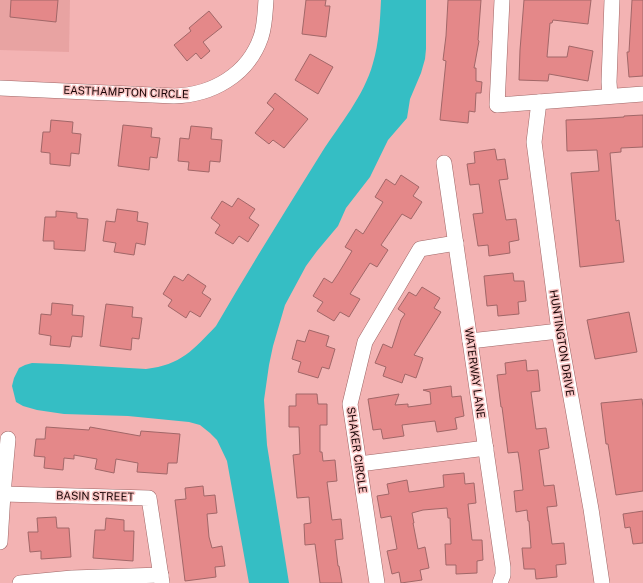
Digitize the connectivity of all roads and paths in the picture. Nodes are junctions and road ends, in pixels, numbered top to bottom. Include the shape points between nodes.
1 (266, 0) edge
2 (502, 0) edge
3 (612, 0) edge
4 (0, 88) edge
5 (643, 94) edge
6 (610, 96) junction
7 (539, 102) junction
8 (444, 163) dead end
9 (456, 243) junction
10 (559, 330) junction
11 (470, 341) junction
12 (8, 439) dead end
13 (486, 448) junction
14 (359, 464) junction
15 (3, 494) junction
16 (0, 542) edge
17 (161, 579) edge
18 (88, 580) edge
19 (72, 581) edge
20 (20, 583) edge
21 (377, 583) edge
22 (500, 583) edge
23 (602, 583) edge

1 - 4 street, EASTHAMPTON CIRCLE via 263,28 251,56 238,72 204,92 174,96
2 - 7 street via 498,104
3 - 6 street
5 - 6 street
6 - 7 street
7 - 10 street, HUNTINGTON DRIVE via 534,142
8 - 9 street, WATERWAY LANE
9 - 11 street, WATERWAY LANE
9 - 14 street, SHAKER CIRCLE via 420,249 365,342 350,404
10 - 11 street
10 - 23 street, HUNTINGTON DRIVE
11 - 13 street, WATERWAY LANE
12 - 15 street
13 - 14 street
13 - 22 street, WATERWAY LANE via 503,566
14 - 21 street, SHAKER CIRCLE
15 - 16 street
15 - 17 street, BASIN STREET via 149,498
17 - 18 street
18 - 19 street
19 - 20 street

